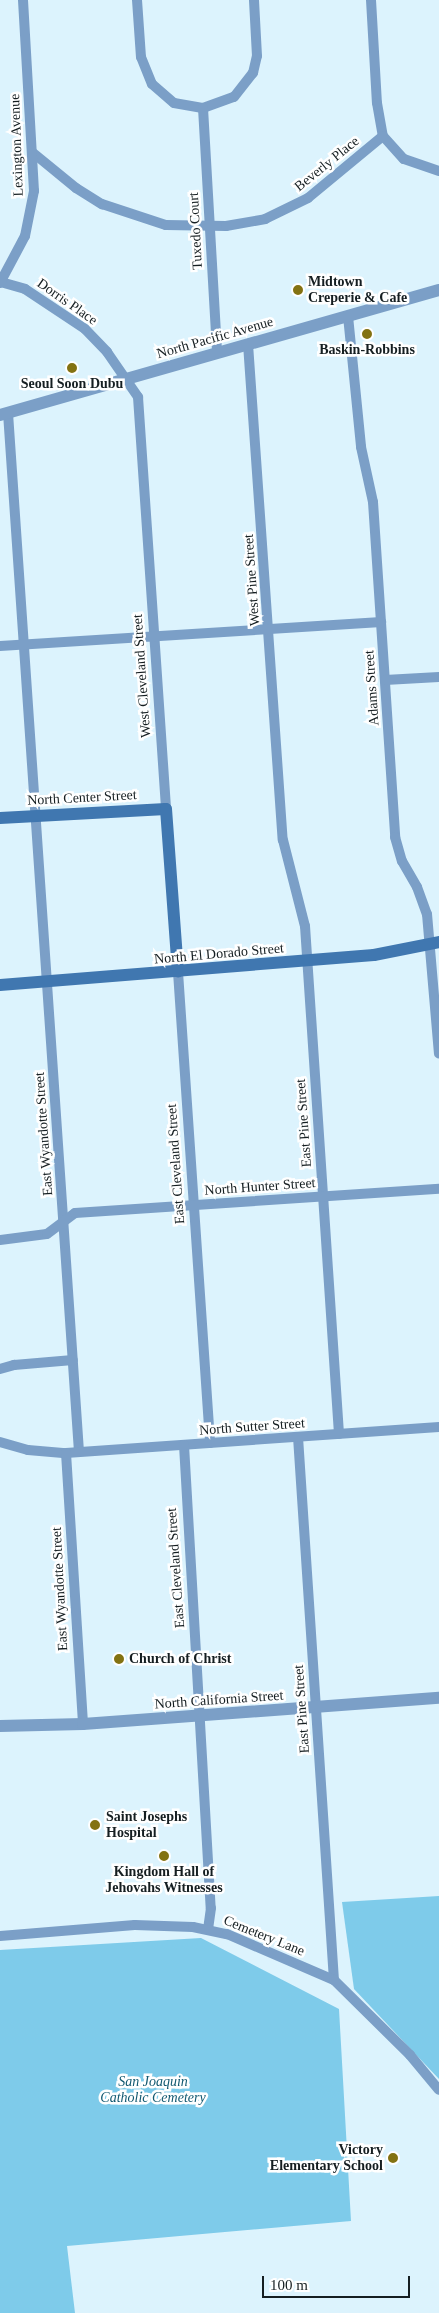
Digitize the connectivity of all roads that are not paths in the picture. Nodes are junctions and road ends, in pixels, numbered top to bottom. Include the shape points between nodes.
1 (23, 0) edge
2 (137, 0) edge
3 (254, 0) edge
4 (371, 0) edge
5 (202, 108) junction
6 (383, 136) junction
7 (32, 152) junction
8 (439, 171) edge
9 (210, 227) junction
10 (0, 282) edge
11 (439, 290) edge
12 (348, 316) junction
13 (248, 344) junction
14 (217, 352) junction
15 (129, 379) junction
16 (4, 414) edge
17 (381, 622) junction
18 (269, 628) junction
19 (154, 636) junction
20 (25, 644) junction
21 (0, 646) edge
22 (439, 677) edge
23 (385, 680) junction
24 (166, 809) junction
25 (281, 813) joint
26 (36, 816) junction
27 (0, 818) edge
28 (435, 943) edge
29 (307, 961) junction
30 (178, 972) junction
31 (48, 982) junction
32 (0, 985) edge
33 (439, 1053) edge
34 (439, 1189) edge
35 (322, 1196) junction
36 (193, 1205) junction
37 (63, 1222) junction
38 (0, 1240) edge
39 (73, 1360) junction
40 (0, 1369) edge
41 (439, 1427) edge
42 (339, 1434) junction
43 (298, 1437) junction
44 (0, 1442) edge
45 (210, 1443) junction
46 (184, 1445) junction
47 (66, 1452) junction
48 (79, 1452) junction
49 (439, 1698) edge
50 (316, 1709) junction
51 (199, 1717) junction
52 (83, 1724) junction
53 (0, 1726) edge
54 (208, 1929) junction
55 (0, 1936) edge
56 (334, 1980) junction
57 (439, 2090) edge

1 - 7 street, Lexington Avenue
2 - 5 street via 141,57 152,84 174,103
3 - 5 street via 258,56 253,73 234,97
4 - 6 street via 377,103
5 - 9 street, Tuxedo Court
6 - 8 street via 404,159
6 - 9 street, Beverly Place via 325,186 286,210 245,224
7 - 9 street, Beverly Place via 76,188 102,204 166,225
7 - 10 street, Lexington Avenue via 34,191 29,220 17,256
9 - 14 street, Tuxedo Court
10 - 15 street, Dorris Place via 24,289 85,329
11 - 12 street, North Pacific Avenue
12 - 13 street, North Pacific Avenue
12 - 17 street, Adams Street via 361,447 373,502
13 - 14 street, North Pacific Avenue
13 - 18 street, West Pine Street
14 - 15 street, North Pacific Avenue
15 - 16 street, North Pacific Avenue
15 - 19 street, West Cleveland Street via 138,397
16 - 20 street, East Wyandotte Street
17 - 18 street
17 - 23 street, Adams Street
18 - 19 street
18 - 25 street, West Pine Street
19 - 20 street
19 - 24 street, West Cleveland Street
20 - 21 street
20 - 26 street, East Wyandotte Street
22 - 23 street
23 - 28 street, Adams Street via 395,837 402,862 423,900
24 - 26 main road, North Center Street
24 - 30 main road, West Cleveland Street
25 - 29 street, East Pine Street via 287,867 305,926
26 - 27 main road, North Center Street
26 - 31 street, East Wyandotte Street
28 - 29 main road, North El Dorado Street via 374,955
28 - 33 street, Adams Street
29 - 30 main road, North El Dorado Street
29 - 35 street, East Pine Street
30 - 31 main road, North El Dorado Street
30 - 36 street, East Cleveland Street
31 - 32 main road, North El Dorado Street
31 - 37 street, East Wyandotte Street
34 - 35 street, North Hunter Street
35 - 36 street, North Hunter Street
35 - 42 street, East Pine Street
36 - 37 street, North Hunter Street via 75,1213
36 - 45 street, East Cleveland Street
37 - 38 street, North Hunter Street via 47,1234
37 - 39 street, East Wyandotte Street
39 - 40 street
39 - 48 street, East Wyandotte Street
41 - 42 street, North Sutter Street
42 - 43 street, North Sutter Street
43 - 45 street, North Sutter Street
43 - 50 street, East Pine Street
44 - 47 street, North Sutter Street via 28,1450
45 - 46 street, North Sutter Street
46 - 48 street, North Sutter Street
46 - 51 street, East Cleveland Street
47 - 48 street, North Sutter Street
47 - 52 street, East Wyandotte Street
49 - 50 street, North California Street
50 - 51 street, North California Street
50 - 56 street, East Pine Street
51 - 52 street, North California Street
51 - 54 street, East Cleveland Street via 211,1908
52 - 53 street, North California Street
54 - 55 street, Cemetery Lane via 135,1925
54 - 56 street, Cemetery Lane
56 - 57 street, Cemetery Lane

